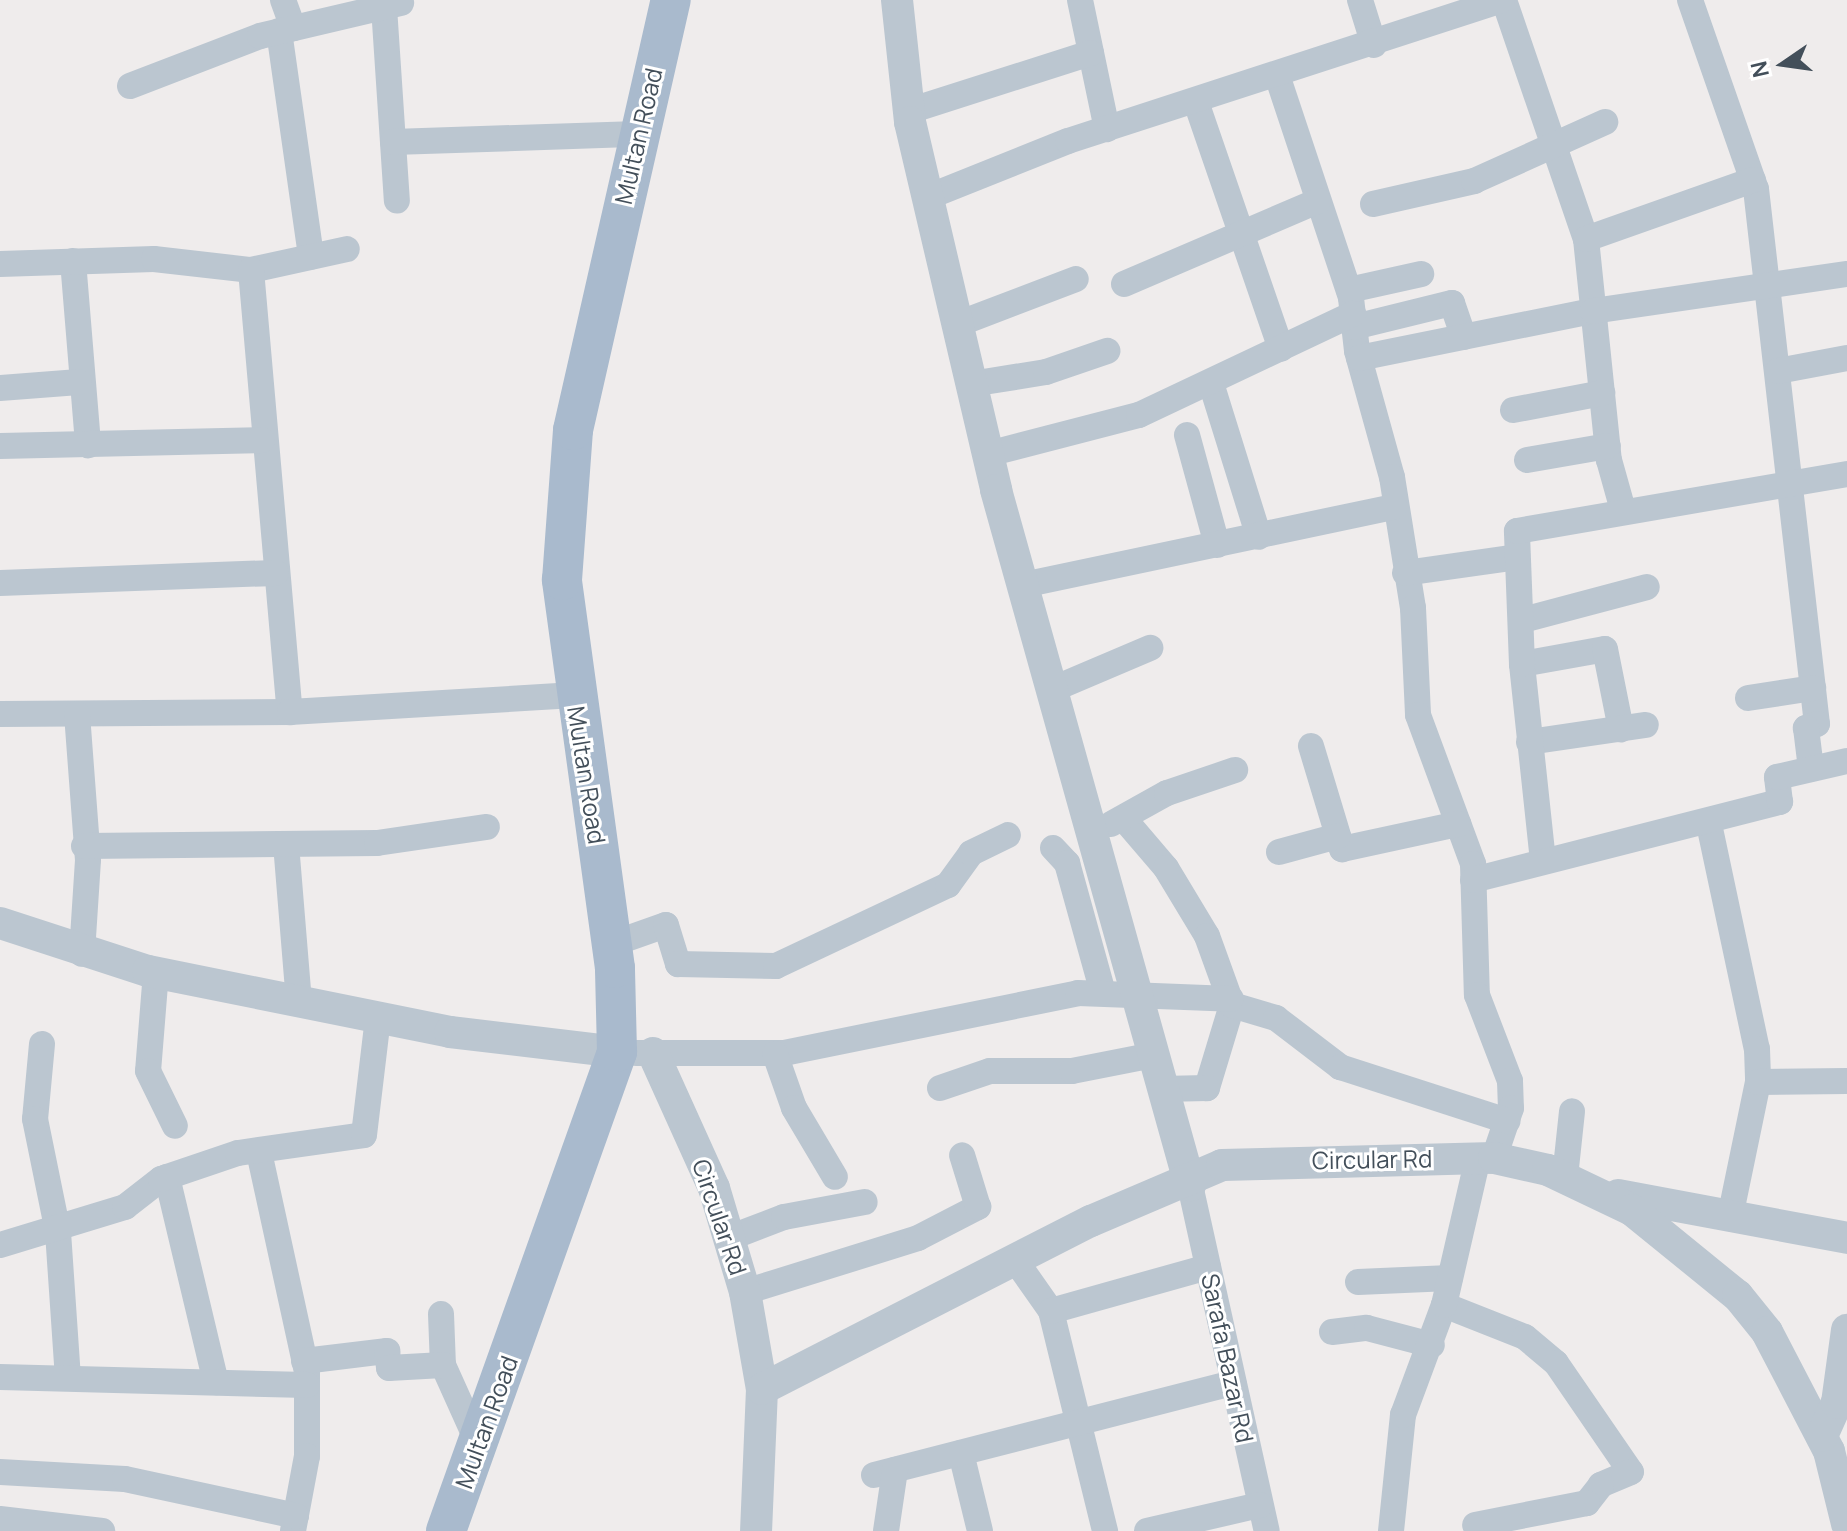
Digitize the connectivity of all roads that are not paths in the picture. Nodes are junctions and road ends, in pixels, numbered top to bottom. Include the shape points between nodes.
1 (283, 0) edge
2 (671, 0) edge
3 (897, 0) edge
4 (1080, 0) edge
5 (1360, 0) edge
6 (1503, 0) edge
7 (1690, 0) edge
8 (286, 30) junction
9 (1374, 45) junction
10 (1091, 53) junction
11 (1278, 78) junction
12 (130, 86) dead end
13 (1196, 102) junction
14 (909, 111) junction
15 (1605, 122) dead end
16 (1107, 129) junction
17 (638, 134) junction
18 (393, 142) junction
19 (1556, 149) junction
20 (1753, 180) junction
21 (928, 197) junction
22 (397, 201) dead end
23 (1318, 201) junction
24 (1373, 204) dead end
25 (1239, 238) junction
26 (1586, 239) junction
27 (347, 249) dead end
28 (311, 257) junction
29 (73, 261) junction
30 (0, 264) edge
31 (251, 270) junction
32 (1421, 274) dead end
33 (1847, 274) edge
34 (1076, 279) dead end
35 (1124, 284) dead end
36 (1767, 286) junction
37 (1352, 310) junction
38 (1593, 311) junction
39 (958, 324) junction
40 (1464, 337) junction
41 (1281, 349) junction
42 (1107, 351) dead end
43 (1359, 358) junction
44 (1847, 358) edge
45 (1778, 371) junction
46 (79, 382) junction
47 (1211, 383) junction
48 (971, 384) junction
49 (0, 388) edge
50 (1602, 393) junction
51 (1513, 410) dead end
52 (1187, 435) dead end
53 (262, 440) junction
54 (88, 445) junction
55 (0, 446) edge
56 (1608, 446) junction
57 (988, 454) junction
58 (1527, 460) dead end
59 (1847, 474) edge
60 (1792, 482) junction
61 (1394, 507) junction
62 (1623, 510) junction
63 (1259, 537) junction
64 (1217, 545) junction
65 (1517, 557) junction
66 (276, 573) junction
67 (1405, 573) junction
68 (0, 583) edge
69 (1023, 585) junction
70 (1647, 587) dead end
71 (1523, 620) junction
72 (1150, 648) dead end
73 (1522, 664) junction
74 (1813, 688) junction
75 (1051, 690) junction
76 (574, 695) junction
77 (1748, 698) dead end
78 (290, 712) junction
79 (0, 714) edge
80 (77, 714) junction
81 (1529, 742) junction
82 (1311, 746) dead end
83 (1847, 761) edge
84 (1811, 769) junction
85 (1235, 770) dead end
86 (1125, 820) junction
87 (1458, 824) junction
88 (1709, 824) junction
89 (487, 827) dead end
90 (1090, 830) junction
91 (1008, 835) dead end
92 (1338, 836) junction
93 (286, 844) junction
94 (84, 846) junction
95 (1053, 848) dead end
96 (1279, 852) dead end
97 (1543, 861) junction
98 (1473, 880) junction
99 (0, 923) edge
100 (612, 944) junction
101 (82, 954) junction
102 (156, 972) junction
103 (1119, 993) junction
104 (299, 1001) junction
105 (1232, 1002) junction
106 (378, 1017) junction
107 (42, 1044) dead end
108 (635, 1053) junction
109 (775, 1054) junction
110 (1153, 1055) junction
111 (1847, 1081) edge
112 (1758, 1082) junction
113 (940, 1088) dead end
114 (1162, 1089) junction
115 (1572, 1111) dead end
116 (1507, 1121) junction
117 (175, 1126) dead end
118 (259, 1152) junction
119 (962, 1155) dead end
120 (1486, 1158) junction
121 (167, 1177) junction
122 (835, 1177) dead end
123 (1565, 1177) junction
124 (1190, 1185) junction
125 (1596, 1191) junction
126 (865, 1202) dead end
127 (1730, 1217) junction
128 (58, 1232) junction
129 (729, 1238) junction
130 (1847, 1238) edge
131 (0, 1245) edge
132 (1018, 1264) junction
133 (1208, 1267) junction
134 (1450, 1278) junction
135 (1358, 1282) dead end
136 (745, 1292) junction
137 (1444, 1305) junction
138 (1051, 1311) junction
139 (441, 1314) dead end
140 (1847, 1330) edge
141 (1332, 1332) dead end
142 (1432, 1345) junction
143 (443, 1365) junction
144 (305, 1373) junction
145 (0, 1377) edge
146 (68, 1378) junction
147 (216, 1382) junction
148 (1233, 1383) junction
149 (762, 1389) junction
150 (1077, 1424) junction
151 (1822, 1436) junction
152 (478, 1443) junction
153 (961, 1453) junction
154 (0, 1472) edge
155 (1260, 1505) junction
156 (0, 1519) edge
157 (294, 1523) edge
158 (1847, 1524) edge
159 (1475, 1525) dead end
160 (64, 1527) edge
161 (102, 1531) edge
162 (446, 1531) edge
163 (756, 1531) edge
164 (886, 1531) edge
165 (980, 1531) edge
166 (1105, 1531) edge
167 (1147, 1531) edge
168 (1267, 1531) edge
169 (1391, 1531) edge

1 - 8 street
2 - 17 main road, Multan Road
3 - 14 street
4 - 10 street
5 - 9 street
6 - 9 street
6 - 19 street
7 - 20 street
8 - 12 street
8 - 18 street via 392,5
8 - 28 street
9 - 11 street
10 - 14 street
10 - 16 street
11 - 13 street
11 - 23 street
13 - 16 street
13 - 25 street
14 - 21 street
15 - 19 street
16 - 21 street
17 - 18 street
17 - 76 main road, Multan Road via 573,430 562,580
18 - 22 street
19 - 24 street via 1474,181
19 - 26 street
20 - 26 street
20 - 36 street
21 - 39 street
23 - 25 street
23 - 37 street
25 - 35 street
25 - 41 street
26 - 38 street
27 - 28 street
28 - 31 street
29 - 30 street
29 - 31 street via 154,259
29 - 46 street
31 - 53 street
32 - 37 street
33 - 36 street
34 - 39 street
36 - 38 street
36 - 45 street
37 - 40 street via 1452,303
37 - 41 street
37 - 43 street
38 - 40 street
38 - 50 street
39 - 48 street
40 - 43 street
41 - 47 street
42 - 48 street via 1046,372
43 - 61 street
44 - 45 street
45 - 60 street
46 - 49 street
46 - 54 street
47 - 57 street via 1139,415
47 - 63 street
48 - 57 street
50 - 51 street
50 - 56 street
52 - 64 street
53 - 54 street
53 - 66 street
54 - 55 street
56 - 58 street
56 - 62 street
57 - 69 street
59 - 60 street
60 - 62 street
60 - 74 street
61 - 63 street
61 - 67 street
62 - 65 street via 1517,531
63 - 64 street
64 - 69 street
65 - 67 street
65 - 71 street
66 - 68 street
66 - 78 street
67 - 87 street via 1418,715
69 - 75 street
70 - 71 street
71 - 73 street
72 - 75 street
73 - 81 street
73 - 81 street via 1605,649 1634,727
74 - 77 street
74 - 84 street via 1817,724 1806,728
75 - 90 street
76 - 78 street
76 - 100 main road, Multan Road
78 - 80 street
79 - 80 street
80 - 94 street
81 - 97 street
82 - 92 street
83 - 84 street
84 - 88 street via 1777,777 1780,802
85 - 86 street via 1167,793
86 - 90 street
86 - 105 street via 1166,868 1207,936
87 - 92 street via 1342,849
87 - 98 street
88 - 97 street
88 - 112 street
89 - 93 street via 377,843
90 - 103 street
91 - 100 street via 971,853 948,885 776,966 678,964 666,925
92 - 96 street
93 - 94 street
93 - 104 street
94 - 101 street
95 - 103 street via 1067,863
97 - 98 street
98 - 116 street via 1477,995 1510,1081
99 - 101 street
100 - 108 main road, Multan Road
101 - 102 street
102 - 104 street
102 - 117 street via 148,1071
103 - 105 street
103 - 109 street
103 - 110 street
104 - 106 street
105 - 114 street via 1207,1088
105 - 116 street via 1276,1018 1340,1067
106 - 108 street
106 - 118 street via 364,1135
107 - 128 street via 35,1119
108 - 109 street
108 - 129 street, Circular Rd
108 - 152 main road, Multan Road
109 - 122 street via 794,1108
110 - 113 street via 1072,1071 990,1071
110 - 114 street
111 - 112 street
112 - 127 street
114 - 124 street
115 - 123 street
116 - 120 street
118 - 121 street
118 - 144 street
119 - 136 street via 978,1207 918,1238
120 - 123 street, Circular Rd
120 - 124 street, Circular Rd via 1266,1160 1222,1165
120 - 134 street
121 - 128 street via 125,1207
121 - 147 street
123 - 125 street, Circular Rd
124 - 132 street, Circular Rd via 1091,1221
124 - 133 street, Sarafa Bazar Rd
125 - 127 street
125 - 151 street, Circular Rd via 1658,1229 1738,1296 1767,1332
126 - 129 street via 784,1217
127 - 130 street
128 - 131 street
128 - 146 street
129 - 136 street, Circular Rd
132 - 138 street
132 - 149 street, Circular Rd
133 - 138 street
133 - 148 street, Sarafa Bazar Rd
134 - 135 street
134 - 137 street
136 - 149 street, Circular Rd
137 - 142 street
137 - 159 street via 1525,1337 1556,1363 1631,1472 1601,1485 1587,1503
138 - 150 street
139 - 143 street
140 - 151 street via 1837,1403
141 - 142 street via 1367,1328
142 - 169 street via 1403,1415
143 - 144 street via 389,1368 387,1351
143 - 152 street
144 - 147 street
144 - 157 street via 307,1456
145 - 146 street
146 - 147 street
148 - 150 street
148 - 155 street, Sarafa Bazar Rd
149 - 163 street, Circular Rd
150 - 153 street
150 - 166 street
151 - 158 street, Circular Rd
152 - 162 main road, Multan Road
153 - 164 street via 885,1472
153 - 165 street
154 - 157 street via 125,1479
155 - 167 street
155 - 168 street, Sarafa Bazar Rd
156 - 160 street
160 - 161 street

